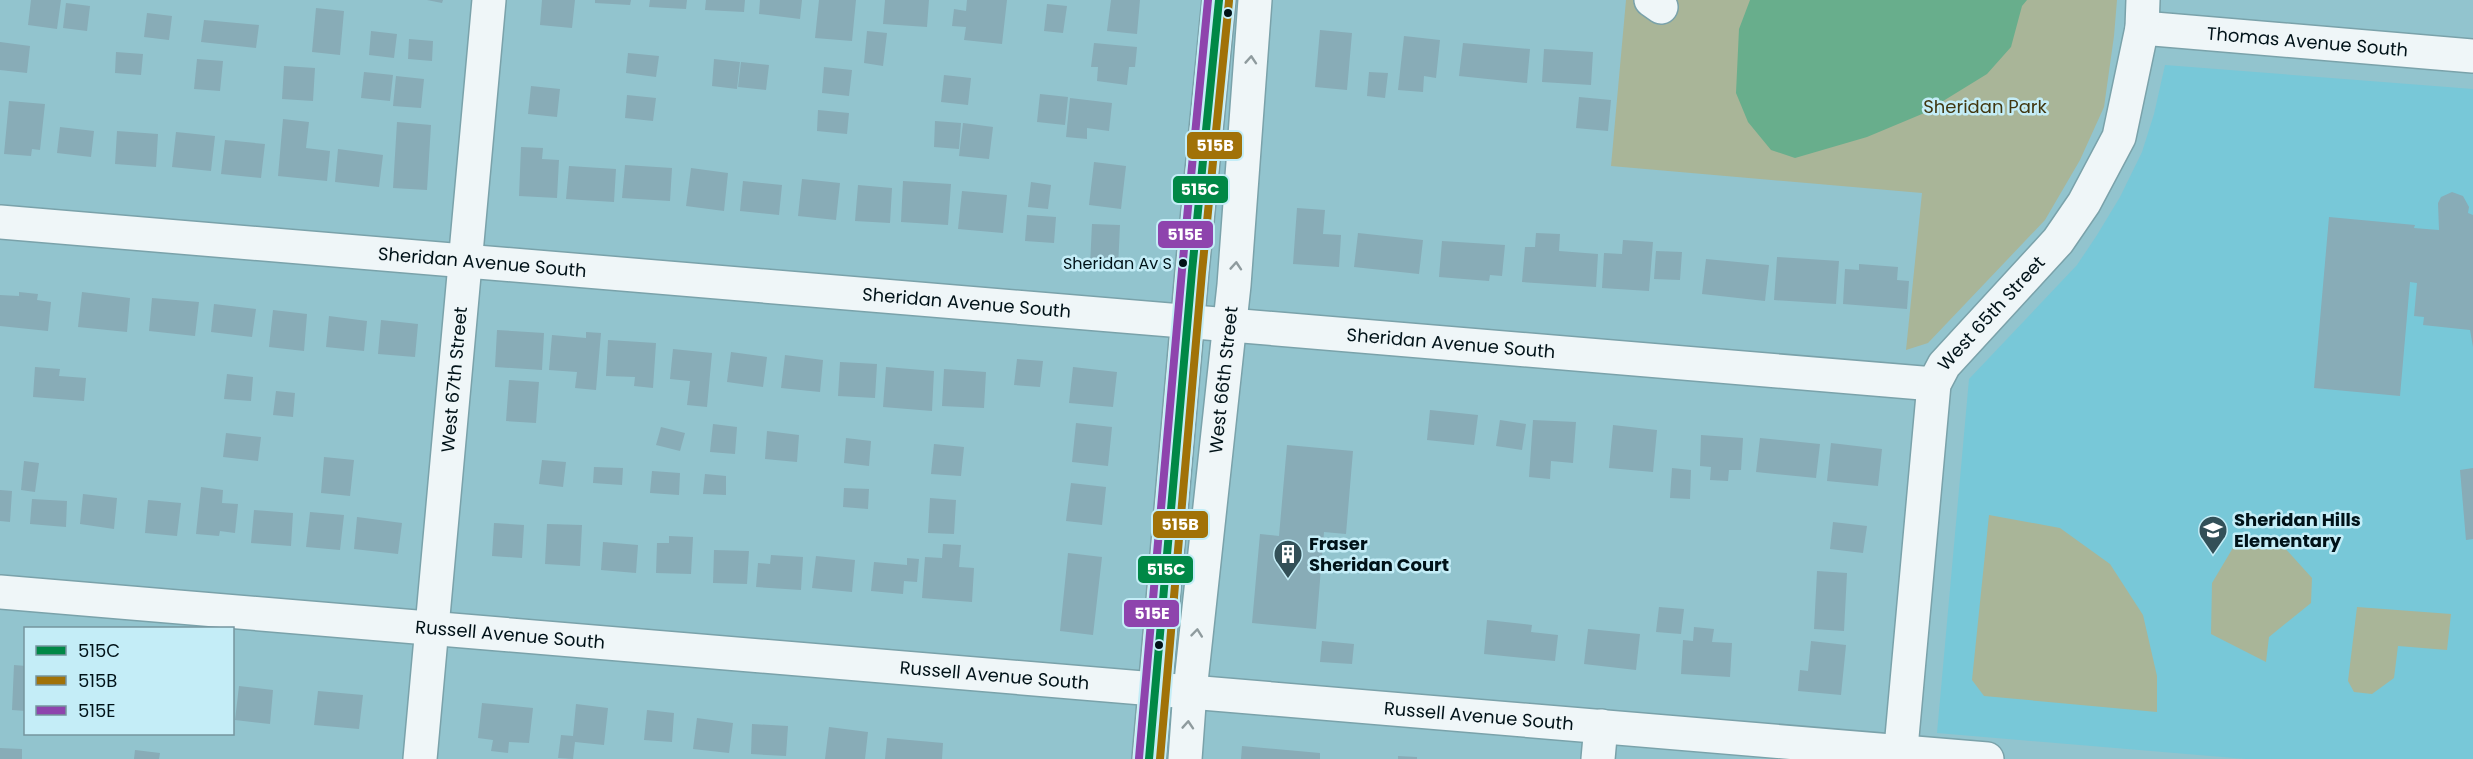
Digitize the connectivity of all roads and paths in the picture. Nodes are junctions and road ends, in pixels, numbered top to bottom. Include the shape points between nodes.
1 (489, 0) edge
2 (1219, 0) edge
3 (1256, 0) edge
4 (2142, 14) edge
5 (2473, 56) edge
6 (0, 222) edge
7 (464, 261) junction
8 (1187, 321) junction
9 (1230, 325) junction
10 (1934, 384) junction
11 (0, 592) edge
12 (432, 628) junction
13 (1156, 688) junction
14 (1190, 691) junction
15 (1601, 726) junction
16 (1901, 755) edge
17 (420, 759) edge
18 (1149, 759) edge
19 (1185, 759) edge
20 (1598, 759) edge
21 (1987, 759) edge

1 - 7 street, West 67th Street
2 - 8 street
9 -> 3 street, West 66th Street
4 - 5 street, Thomas Avenue South
4 - 10 street, West 65th Street via 2119,137 2084,203 2058,241 1944,365
6 - 7 street, Sheridan Avenue South
7 - 8 street, Sheridan Avenue South
7 - 12 street, West 67th Street
8 - 9 street, Sheridan Avenue South
8 - 13 street
9 - 10 street, Sheridan Avenue South
14 -> 9 street, West 66th Street
10 - 16 street, West 65th Street
11 - 12 street, Russell Avenue South
12 - 13 street, Russell Avenue South
12 - 17 street, West 67th Street
13 - 14 street, Russell Avenue South
13 - 18 street
14 - 15 street, Russell Avenue South
19 -> 14 street, West 66th Street
15 - 16 street, Russell Avenue South
15 - 20 street
16 - 21 street, Russell Avenue South

